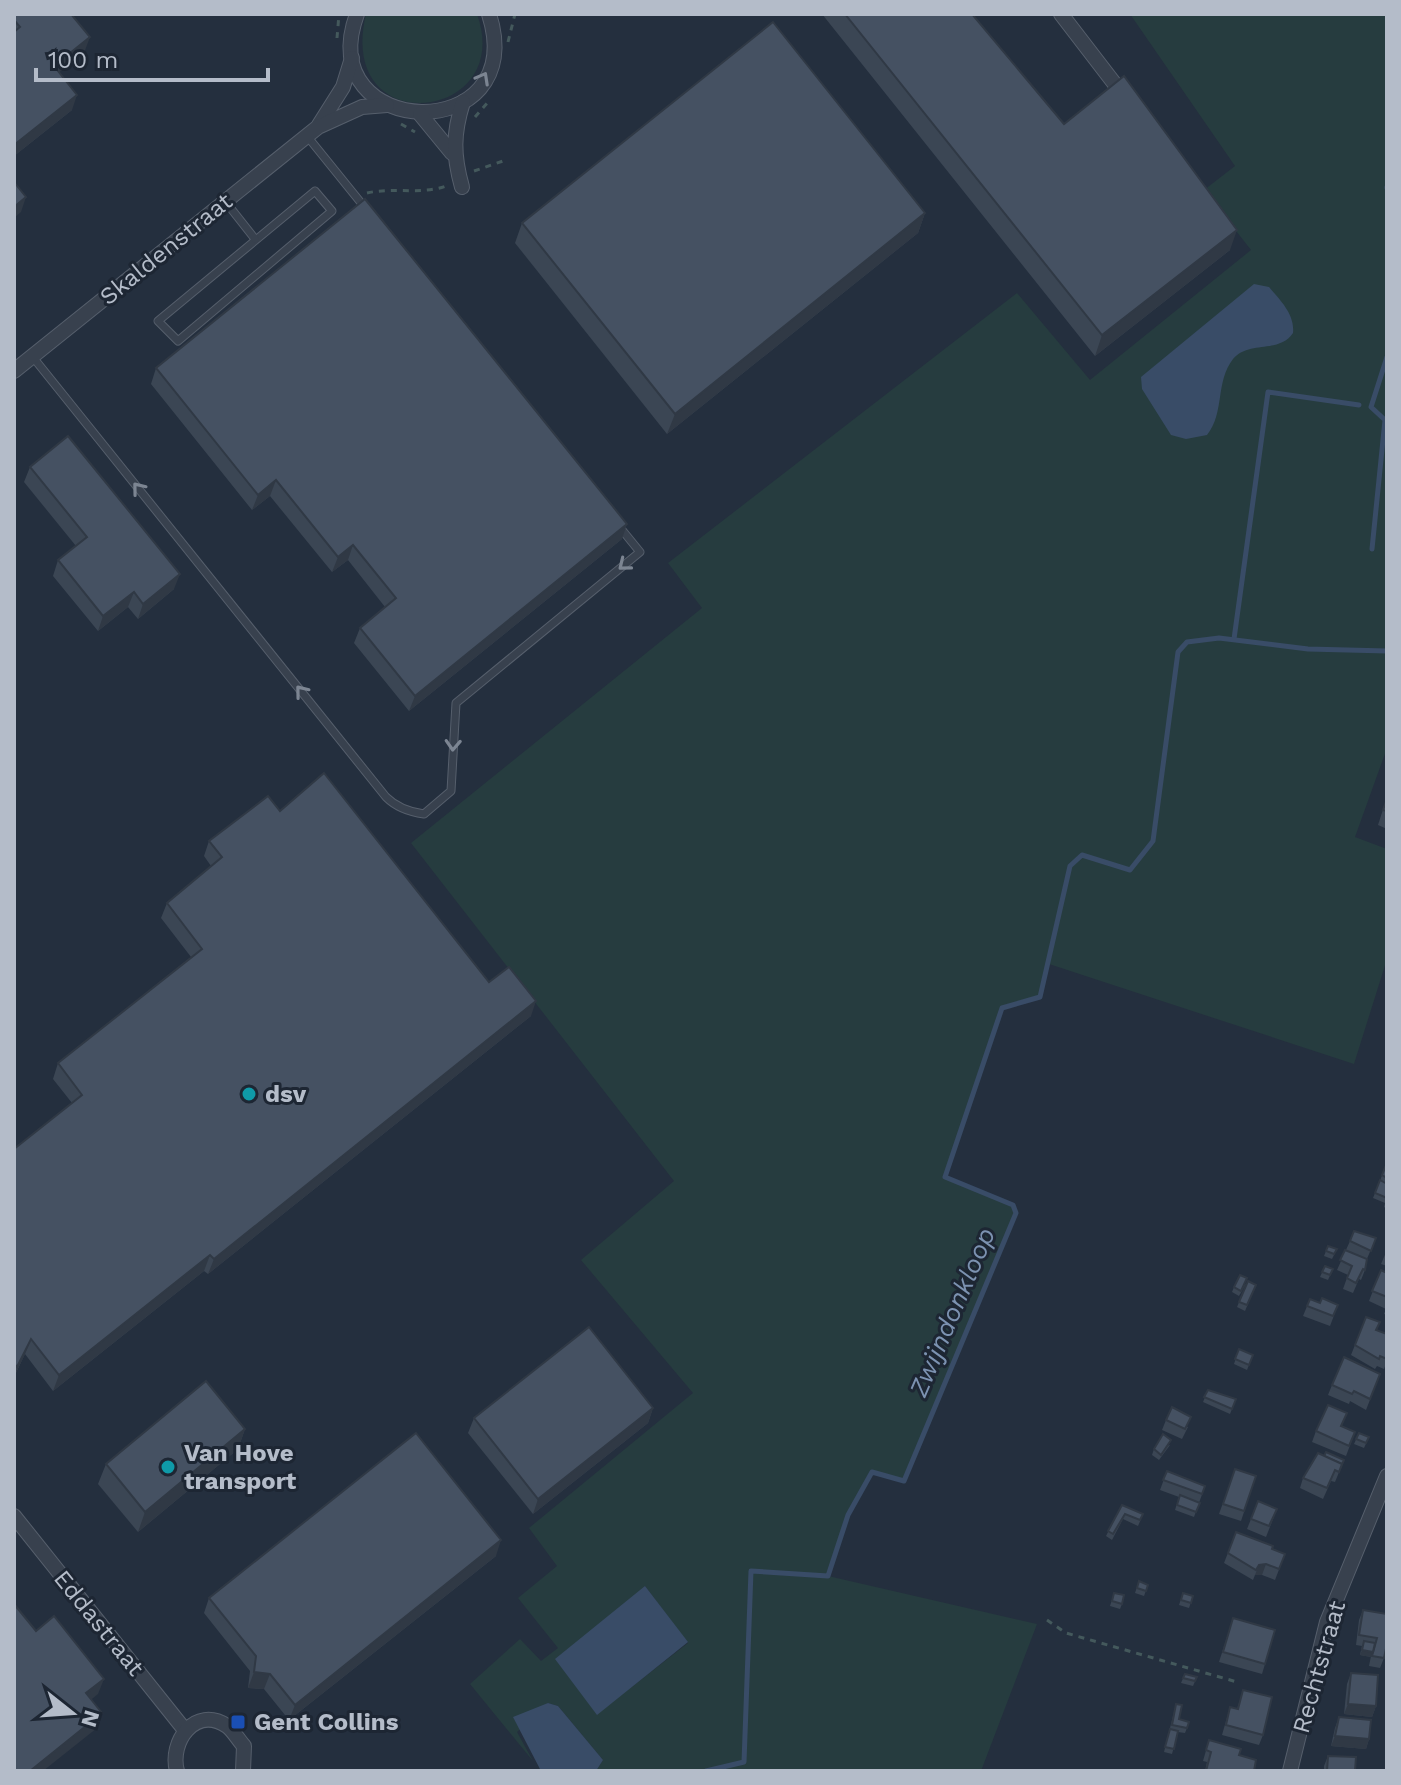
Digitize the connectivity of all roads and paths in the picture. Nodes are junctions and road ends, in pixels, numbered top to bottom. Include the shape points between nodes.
1 (339, 14) edge
2 (357, 14) edge
3 (515, 14) edge
4 (1061, 14) edge
5 (494, 18) edge
6 (336, 48) dead end
7 (506, 53) dead end
8 (352, 58) junction
9 (491, 96) dead end
10 (463, 102) junction
11 (387, 112) junction
12 (1137, 113) edge
13 (420, 114) junction
14 (455, 128) junction
15 (313, 131) junction
16 (436, 132) junction
17 (452, 153) junction
18 (503, 161) dead end
19 (460, 181) junction
20 (356, 196) junction
21 (225, 201) junction
22 (375, 221) edge
23 (255, 239) junction
24 (32, 356) junction
25 (14, 371) edge
26 (611, 515) edge
27 (1387, 1476) edge
28 (1379, 1515) edge
29 (14, 1516) edge
30 (1047, 1620) dead end
31 (1237, 1682) dead end
32 (184, 1729) junction
33 (177, 1771) edge
34 (243, 1771) edge
35 (1290, 1771) edge

1 - 6 path
2 - 8 street, Skaldenstraat
3 - 7 path
4 - 12 street
10 -> 5 street via 488,75 495,51
8 - 11 street via 362,82
8 - 15 street, Skaldenstraat via 343,87
9 - 14 path via 481,112
10 - 13 street, Skaldenstraat via 437,114
10 - 14 street
11 - 13 street, Skaldenstraat
11 - 15 street, Skaldenstraat via 362,107
11 - 16 path via 420,135
13 - 16 street
14 - 17 street
15 - 20 lane
15 - 21 street, Skaldenstraat
16 - 17 street
17 - 19 street
18 - 19 path
19 - 20 path via 435,190 384,189
20 - 22 lane
21 - 23 lane
21 - 24 street, Skaldenstraat
23 - 23 lane via 315,191 332,211 178,341 158,321
24 - 25 street, Skaldenstraat
26 -> 24 lane via 640,552 456,703 451,791 424,814 415,813 386,797
27 - 28 street, Rechtstraat
28 - 35 street, Rechtstraat via 1327,1622
29 - 32 street, Eddastraat
30 - 31 path via 1066,1633
32 - 33 street via 174,1759
32 - 34 street via 205,1721 227,1726 244,1746

